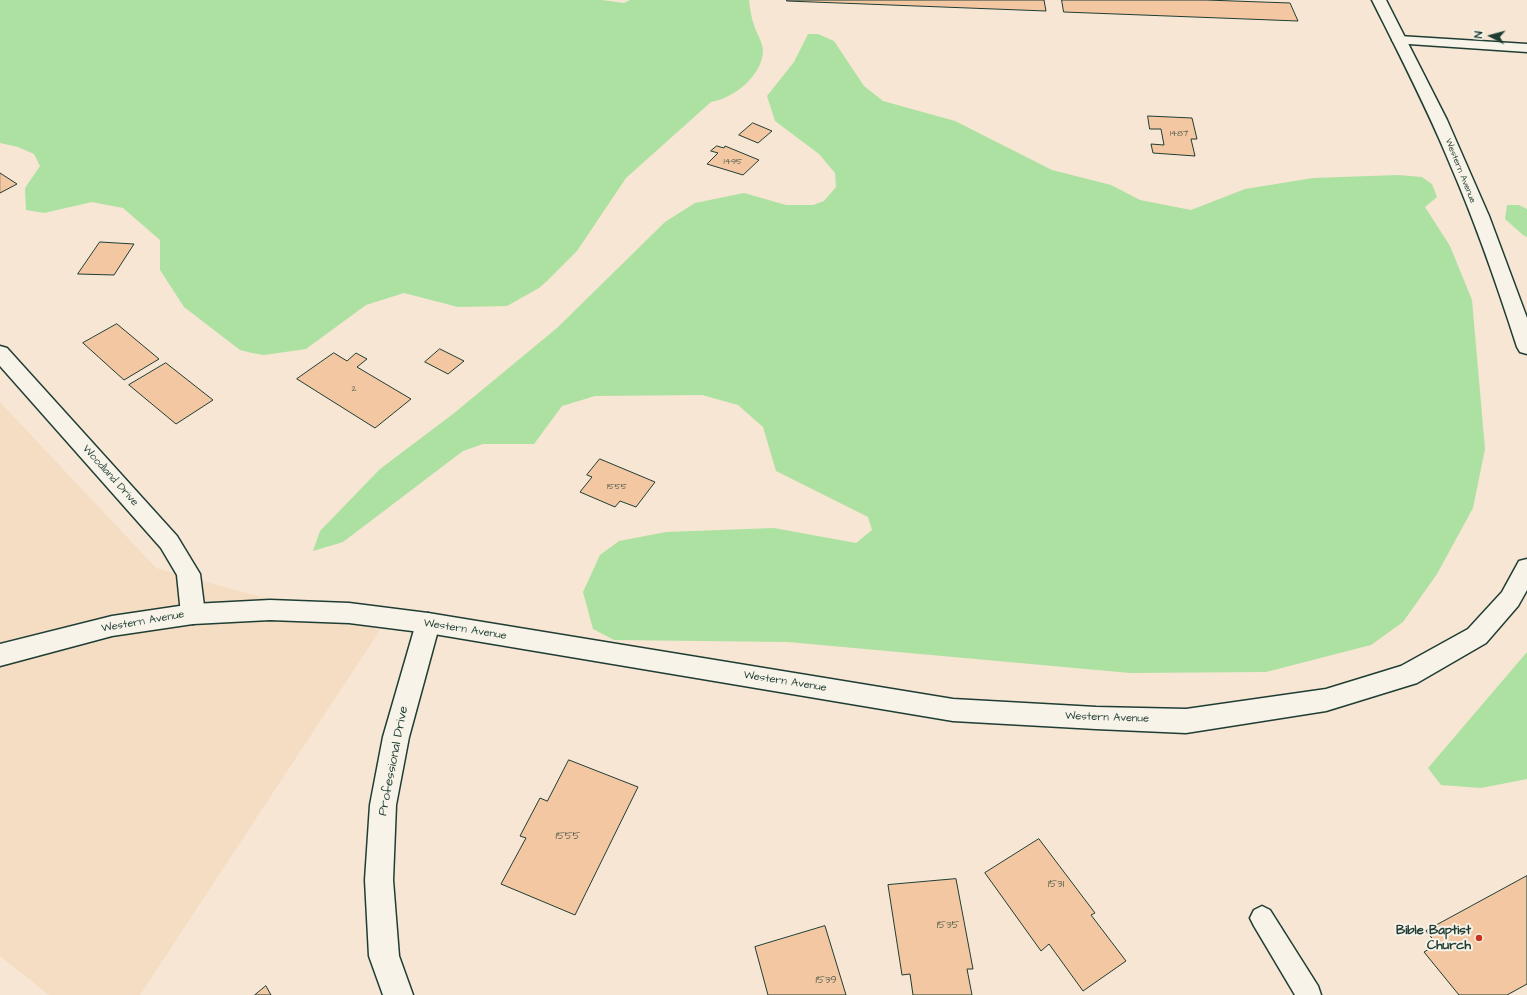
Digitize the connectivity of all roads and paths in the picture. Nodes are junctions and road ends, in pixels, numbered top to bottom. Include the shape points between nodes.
1 (1379, 0) edge
2 (1399, 40) junction
3 (1527, 48) edge
4 (1527, 347) edge
5 (0, 353) edge
6 (1527, 568) edge
7 (193, 614) junction
8 (428, 623) junction
9 (0, 655) edge
10 (1262, 918) dead end
11 (398, 995) edge
12 (1309, 995) edge

1 - 2 main road, Western Avenue
2 - 3 main road
2 - 4 main road, Western Avenue via 1450,146 1483,226
5 - 7 main road, Woodland Drive via 169,542 188,574
6 - 8 main road, Western Avenue via 1510,598 1477,636 1408,675 1326,700 1186,721 953,710
7 - 8 main road, Western Avenue via 270,610 350,613
7 - 9 main road, Western Avenue via 112,626
8 - 11 main road, Professional Drive via 396,737 383,805 379,880 384,956
10 - 12 lane

